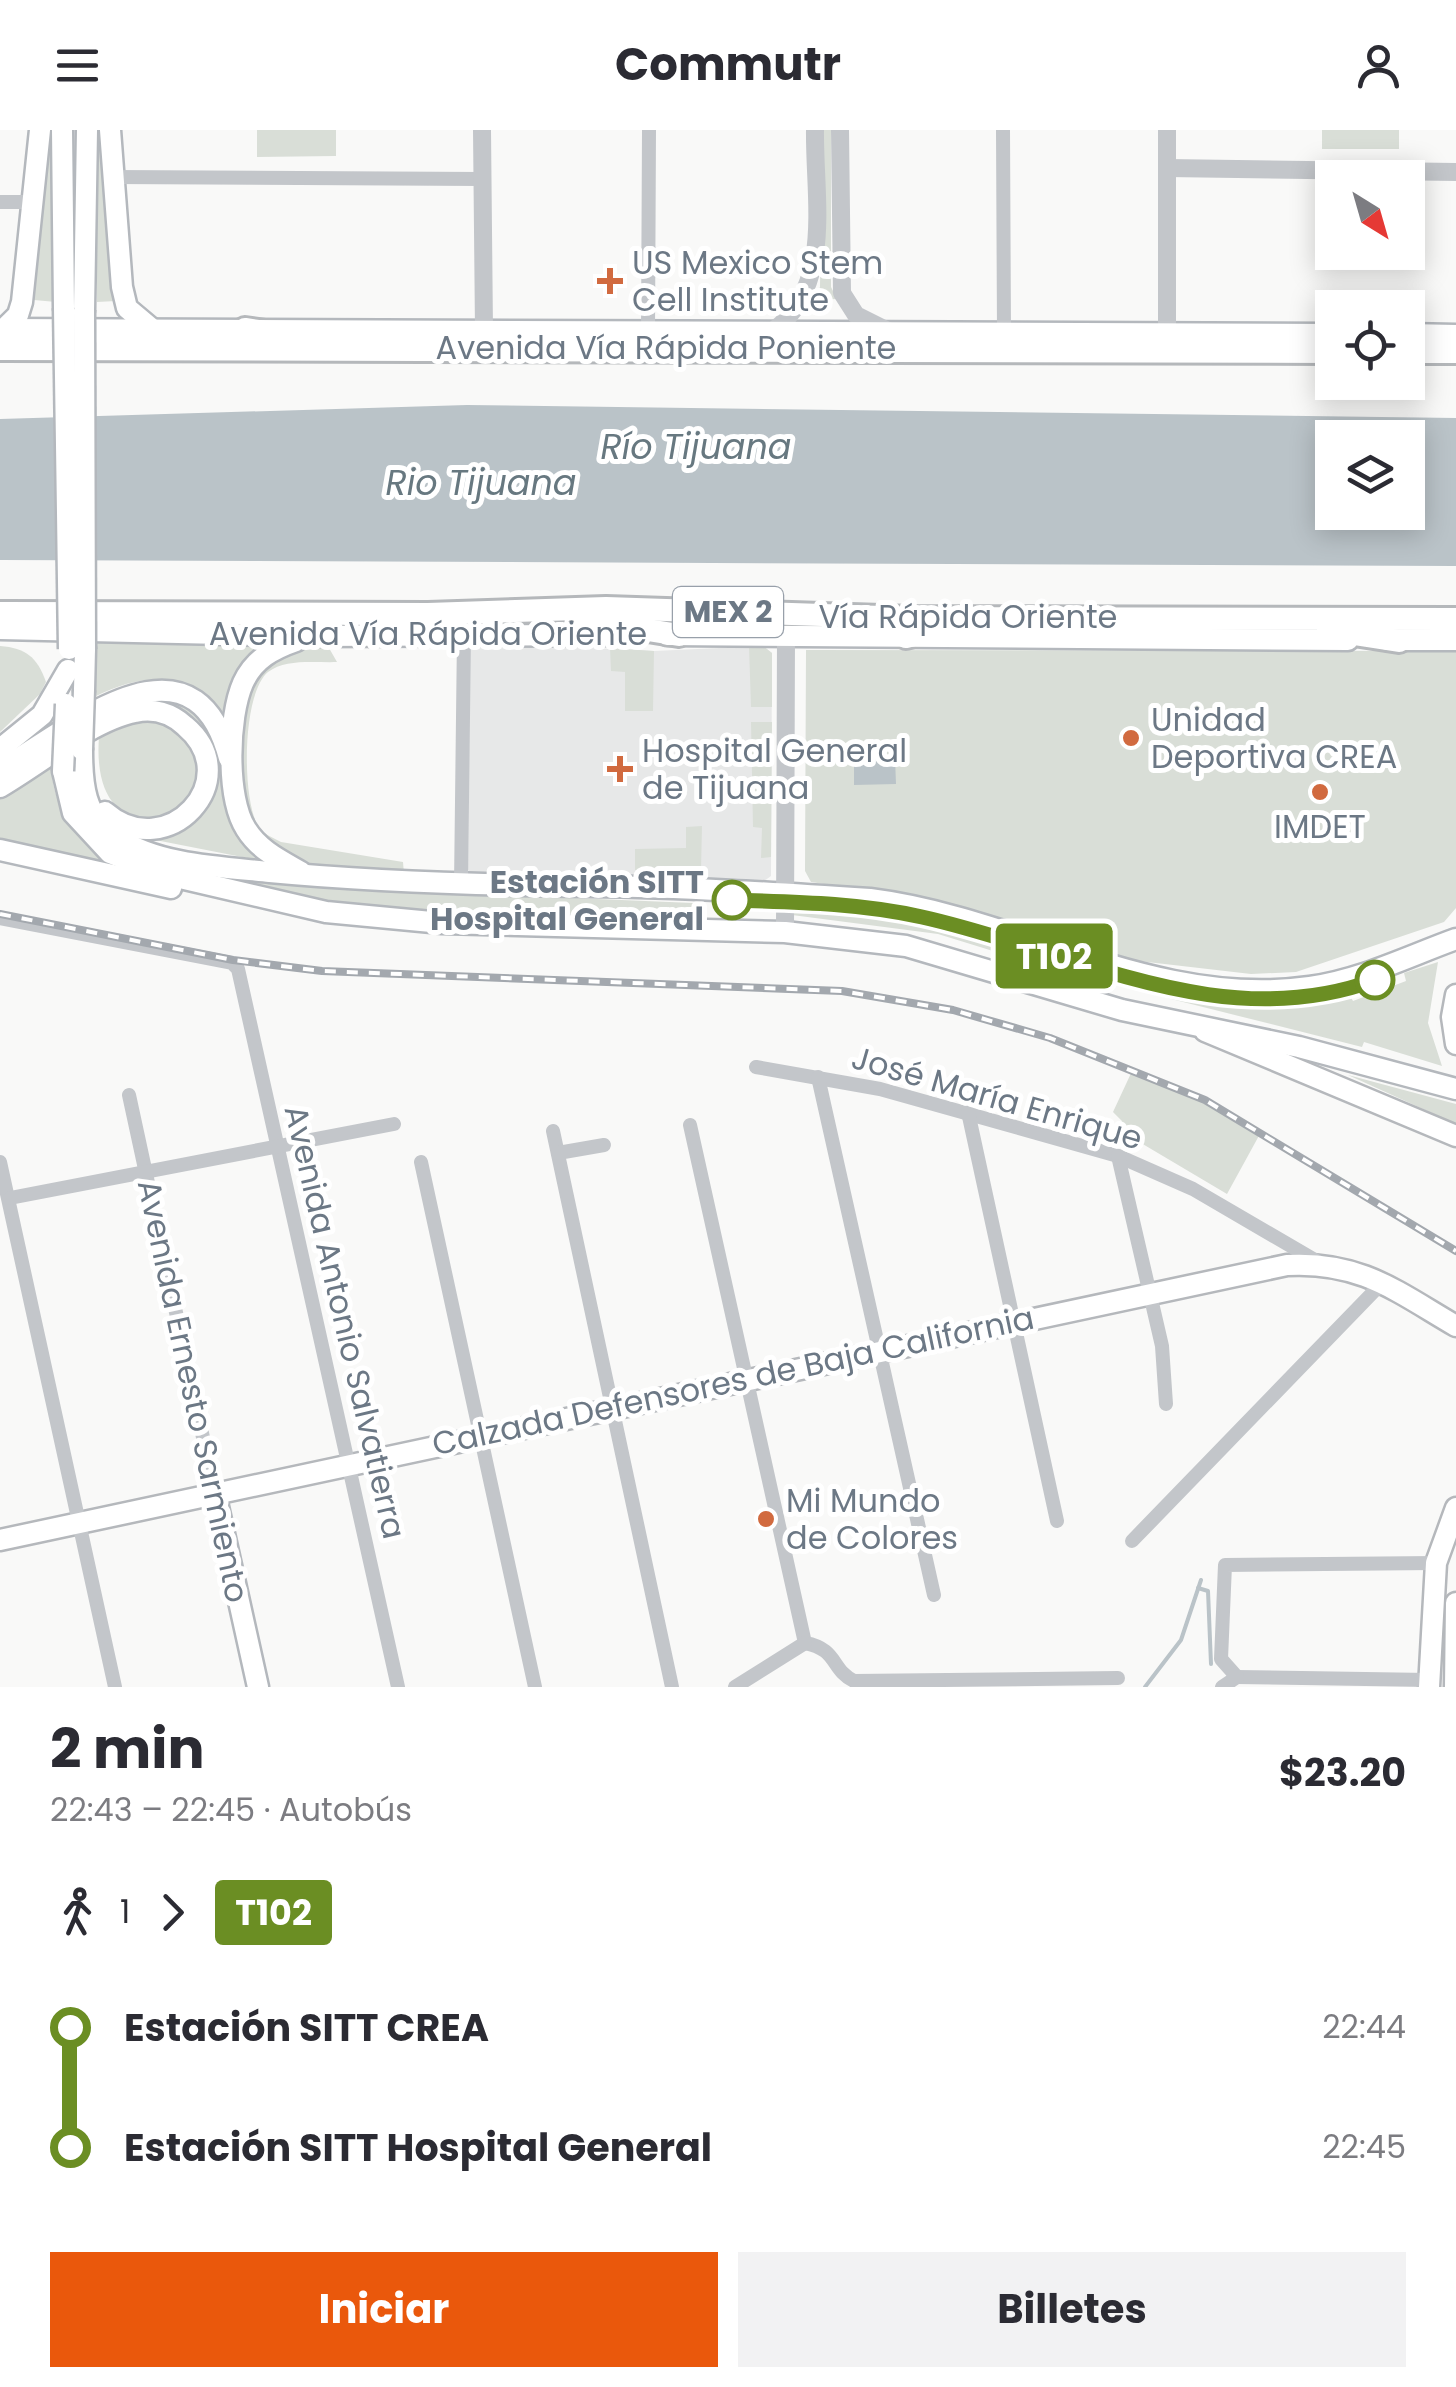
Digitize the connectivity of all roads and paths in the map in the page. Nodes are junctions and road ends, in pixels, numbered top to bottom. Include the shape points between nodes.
1 (40, 130) edge
2 (62, 130) edge
3 (86, 130) edge
4 (110, 130) edge
5 (482, 130) edge
6 (649, 130) edge
7 (815, 130) edge
8 (840, 130) edge
9 (1003, 130) edge
10 (1168, 130) edge
11 (1167, 168) junction
12 (1456, 172) edge
13 (113, 178) junction
14 (482, 179) junction
15 (0, 202) edge
16 (33, 202) junction
17 (74, 309) junction
18 (245, 329) junction
19 (154, 330) junction
20 (484, 330) junction
21 (774, 331) junction
22 (648, 332) junction
23 (1167, 332) junction
24 (894, 333) junction
25 (1004, 333) junction
26 (1315, 334) edge
27 (1456, 334) edge
28 (1, 335) edge
29 (1425, 337) edge
30 (1425, 343) edge
31 (378, 348) junction
32 (1315, 351) edge
33 (1456, 352) edge
34 (532, 610) junction
35 (0, 613) edge
36 (428, 614) junction
37 (1270, 618) junction
38 (1006, 619) junction
39 (1456, 619) edge
40 (0, 629) edge
41 (464, 634) junction
42 (373, 635) junction
43 (679, 635) junction
44 (308, 636) junction
45 (786, 636) junction
46 (906, 637) junction
47 (1399, 640) junction
48 (1456, 640) edge
49 (74, 656) junction
50 (0, 748) edge
51 (76, 763) junction
52 (0, 770) edge
53 (232, 770) junction
54 (0, 787) edge
55 (0, 850) edge
56 (307, 876) junction
57 (462, 886) junction
58 (784, 892) junction
59 (326, 912) junction
60 (0, 918) edge
61 (785, 932) junction
62 (1456, 939) edge
63 (1456, 995) edge
64 (1205, 1030) junction
65 (1456, 1044) edge
66 (756, 1067) dead end
67 (818, 1077) junction
68 (1453, 1091) edge
69 (128, 1095) dead end
70 (968, 1112) junction
71 (394, 1124) dead end
72 (690, 1125) dead end
73 (553, 1130) dead end
74 (1456, 1136) edge
75 (604, 1145) dead end
76 (278, 1149) junction
77 (558, 1153) junction
78 (1118, 1156) junction
79 (0, 1162) edge
80 (421, 1162) dead end
81 (144, 1170) junction
82 (10, 1198) junction
83 (1320, 1263) junction
84 (1383, 1282) junction
85 (1149, 1292) junction
86 (1014, 1322) junction
87 (1456, 1326) edge
88 (880, 1350) junction
89 (746, 1379) junction
90 (1166, 1404) dead end
91 (612, 1408) junction
92 (479, 1436) junction
93 (350, 1463) junction
94 (215, 1492) junction
95 (1456, 1508) edge
96 (1057, 1520) dead end
97 (79, 1522) junction
98 (0, 1540) edge
99 (1132, 1541) dead end
100 (1436, 1563) junction
101 (934, 1594) dead end
102 (1456, 1602) edge
103 (805, 1643) junction
104 (1237, 1677) junction
105 (1118, 1678) dead end
106 (995, 1682) edge
107 (1455, 1683) edge
108 (1429, 1684) edge
109 (115, 1687) edge
110 (258, 1687) edge
111 (398, 1687) edge
112 (536, 1687) edge
113 (672, 1687) edge
114 (735, 1687) edge
115 (1222, 1687) edge

1 - 16 main road
2 - 17 main road
3 - 17 main road
4 - 13 main road
5 - 14 street
6 - 22 street
7 - 21 street via 814,269 798,310
8 - 24 street via 842,293 860,318
9 - 25 street
10 - 11 street
11 - 12 street
11 - 23 street
13 - 14 street
13 - 19 main road via 127,308
14 - 20 street
15 - 16 street
16 - 28 main road via 22,302
17 - 49 main road, bridge
18 - 19 main road, Avenida Vía Rápida Poniente
18 - 20 main road, Avenida Vía Rápida Poniente
18 - 31 highway
19 - 28 main road, Avenida Vía Rápida Poniente
20 - 22 main road, Avenida Vía Rápida Poniente
21 - 22 main road, Avenida Vía Rápida Poniente
21 - 24 main road, Avenida Vía Rápida Poniente
23 - 25 main road, Avenida Vía Rápida Poniente
23 - 26 main road, Avenida Vía Rápida Poniente
24 - 25 main road, Avenida Vía Rápida Poniente
27 - 29 main road
28 - 31 highway, Avenida Vía Rápida Poniente
30 - 33 highway
31 - 32 highway, Avenida Vía Rápida Poniente
34 - 36 highway, Vía Rápida Oriente / MEX 2
34 - 38 highway, Vía Rápida Oriente / MEX 2
34 - 43 highway
35 - 36 highway, Vía Rápida Oriente / MEX 2
36 - 42 highway
37 - 38 highway, Vía Rápida Oriente / MEX 2
37 - 39 highway, Vía Rápida Oriente / MEX 2
37 - 47 highway
38 - 46 highway
40 - 44 main road, Avenida Vía Rápida Oriente
41 - 42 main road, Avenida Vía Rápida Oriente
41 - 43 main road, Avenida Vía Rápida Oriente
41 - 57 street
42 - 44 main road, Avenida Vía Rápida Oriente
43 - 45 main road, Avenida Vía Rápida Oriente
44 - 53 main road via 272,650 243,682
45 - 46 main road, Avenida Vía Rápida Oriente
45 - 58 street
46 - 47 main road, Avenida Vía Rápida Oriente
47 - 48 main road, Avenida Vía Rápida Oriente
49 - 50 main road via 42,715
49 - 51 main road, bridge via 66,704
49 - 51 main road, bridge via 84,690
51 - 54 main road via 106,814 139,830 166,826 192,811 208,772 202,746 186,726 161,712 140,710
51 - 56 main road via 95,818 134,847 186,862
51 - 59 main road via 73,813 110,853 163,874
52 - 53 main road via 119,698 166,688 186,694 210,716
53 - 56 main road via 233,800 244,826 266,852
55 - 59 main road via 256,906
56 - 57 main road
57 - 58 main road
58 - 61 street
58 - 62 main road via 940,910 1173,983 1236,992 1314,987
59 - 61 main road via 459,924
60 - 76 street, Avenida Antonio Salvatierra via 232,963
61 - 64 main road via 906,946
63 - 65 main road
64 - 68 main road via 1300,1047
64 - 74 main road
66 - 67 street, José María Enrique
67 - 70 street, José María Enrique
67 - 88 street
69 - 81 street, Avenida Ernesto Sarmiento
70 - 78 street, José María Enrique
70 - 86 street
71 - 76 street
72 - 89 street
73 - 77 street
75 - 77 street
76 - 81 street
76 - 93 street, Avenida Antonio Salvatierra
77 - 91 street
78 - 83 street, José María Enrique via 1193,1190
78 - 85 street
79 - 82 street
80 - 92 street
81 - 82 street
81 - 94 street, Avenida Ernesto Sarmiento
82 - 97 street
83 - 84 main road, Calzada Defensores de Baja California
83 - 85 main road, Calzada Defensores de Baja California
84 - 87 main road, Calzada Defensores de Baja California
84 - 99 street
85 - 86 main road, Calzada Defensores de Baja California
85 - 90 street
86 - 88 main road, Calzada Defensores de Baja California
86 - 96 street
88 - 89 main road, Calzada Defensores de Baja California
88 - 101 street
89 - 91 main road, Calzada Defensores de Baja California
89 - 103 street
91 - 92 main road, Calzada Defensores de Baja California
91 - 113 street
92 - 93 main road, Calzada Defensores de Baja California
92 - 112 street
93 - 94 main road, Calzada Defensores de Baja California
93 - 111 street, Avenida Antonio Salvatierra
94 - 97 main road, Calzada Defensores de Baja California
94 - 110 main road, Avenida Ernesto Sarmiento
95 - 100 main road
97 - 98 main road, Calzada Defensores de Baja California
97 - 109 street
100 - 104 street via 1226,1566 1221,1659
100 - 108 main road
102 - 107 main road
103 - 106 street via 827,1650 854,1681
103 - 114 street
104 - 108 street
104 - 115 street
105 - 106 street

